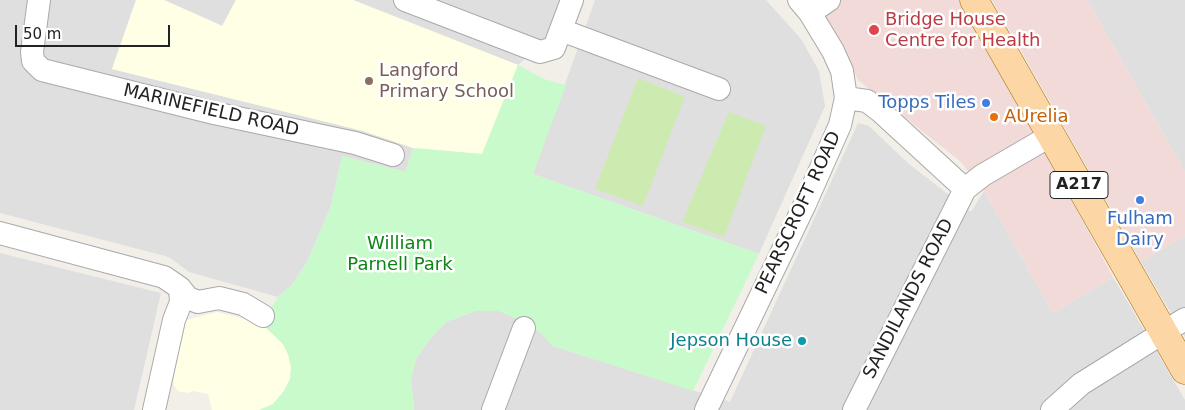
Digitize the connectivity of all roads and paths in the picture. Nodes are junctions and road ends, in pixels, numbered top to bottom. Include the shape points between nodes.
1 (39, 0) edge
2 (405, 0) edge
3 (572, 0) edge
4 (829, 0) edge
5 (974, 0) edge
6 (804, 7) edge
7 (558, 39) junction
8 (719, 89) dead end
9 (846, 98) junction
10 (1050, 136) junction
11 (393, 155) dead end
12 (965, 189) junction
13 (0, 233) edge
14 (180, 288) junction
15 (263, 316) dead end
16 (1174, 325) edge
17 (524, 328) dead end
18 (1185, 370) edge
19 (154, 410) edge
20 (493, 410) edge
21 (706, 410) edge
22 (854, 410) edge
23 (1052, 410) edge

1 - 11 street, MARINEFIELD ROAD via 32,52 33,60 42,70 214,113 355,142
2 - 7 street via 540,52
3 - 7 street
4 - 6 street
5 - 10 main road, A217
6 - 9 street, PEARSCROFT ROAD via 842,71
7 - 8 street
9 - 12 street via 867,101
9 - 21 street, PEARSCROFT ROAD via 840,125 805,204
10 - 12 street, SANDILANDS ROAD
10 - 16 main road, A217
12 - 22 street, SANDILANDS ROAD
13 - 14 street via 164,276
14 - 15 street via 188,298 198,302 219,298 243,304
14 - 19 street via 180,302
16 - 18 main road, A217
16 - 23 street via 1081,384
17 - 20 street

